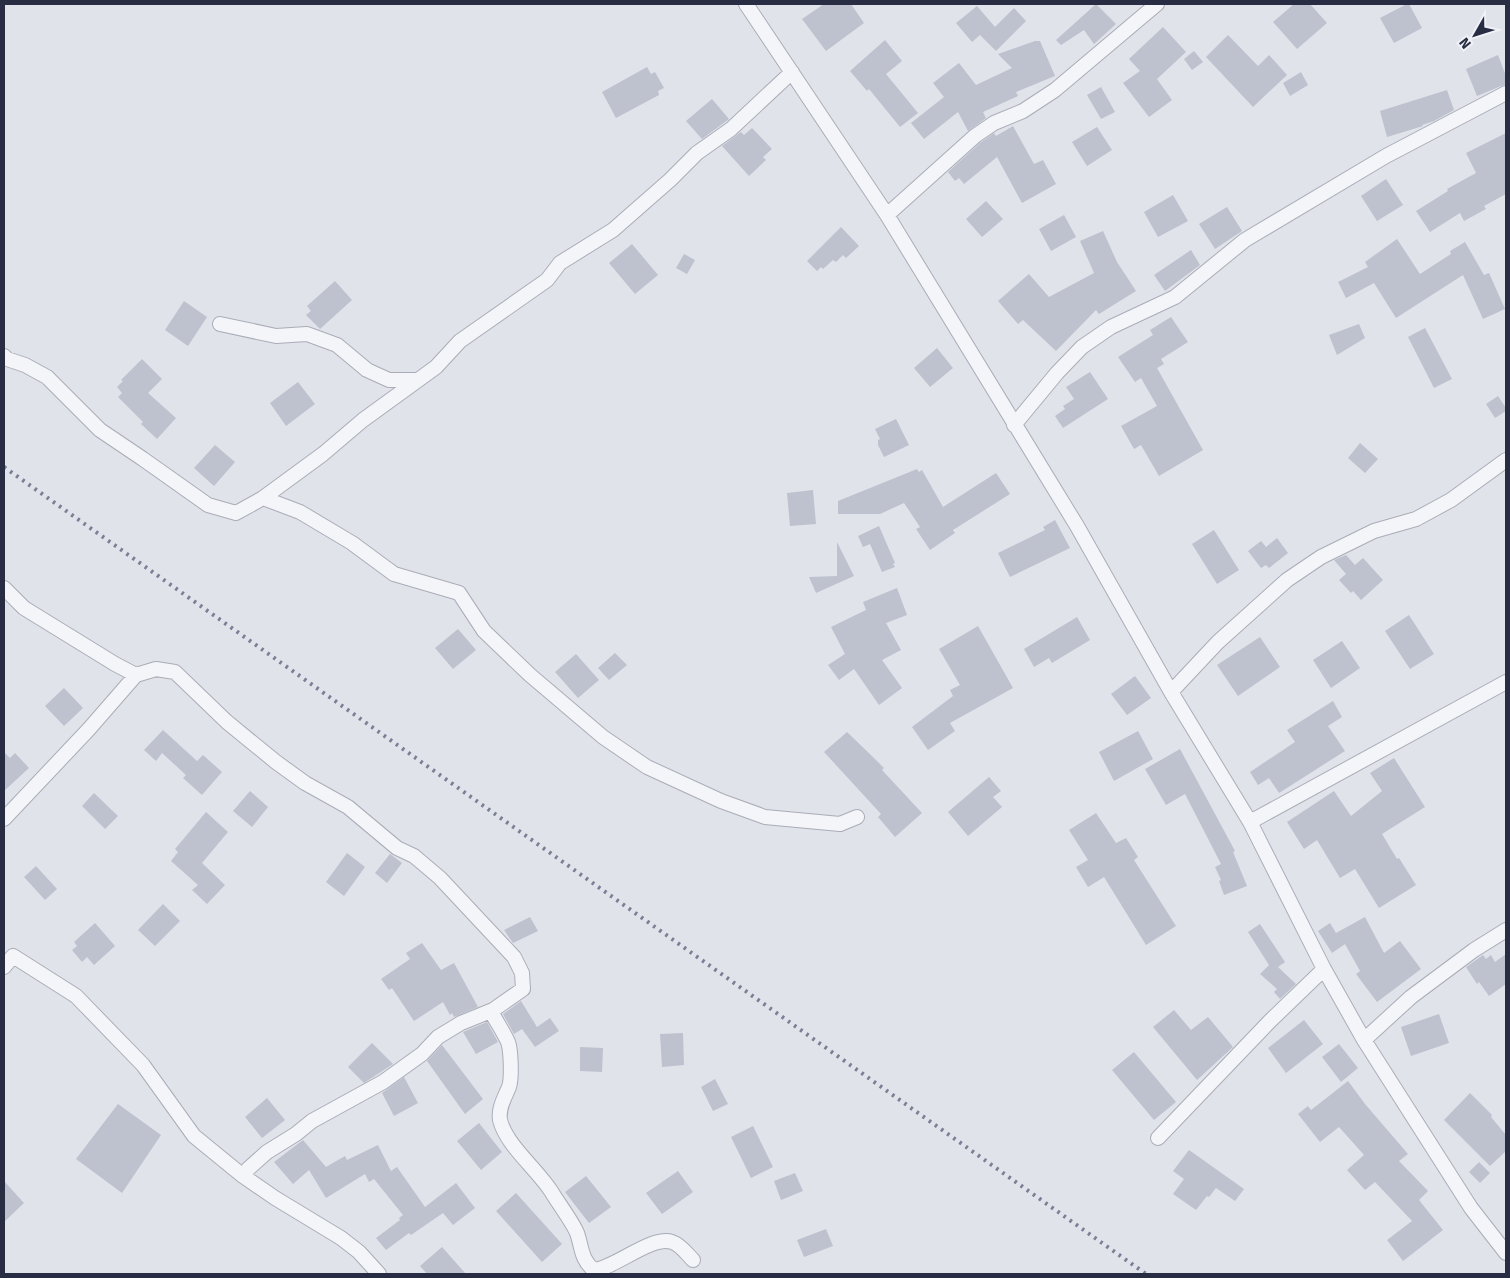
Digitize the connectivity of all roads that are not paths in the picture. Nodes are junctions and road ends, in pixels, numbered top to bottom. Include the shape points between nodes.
1 (746, 4) edge
2 (1157, 4) edge
3 (792, 72) junction
4 (1506, 93) edge
5 (887, 215) junction
6 (220, 324) dead end
7 (4, 356) edge
8 (416, 380) junction
9 (1014, 425) junction
10 (1506, 460) edge
11 (262, 498) junction
12 (4, 588) edge
13 (136, 675) junction
14 (1506, 682) edge
15 (1171, 692) junction
16 (857, 817) dead end
17 (4, 819) edge
18 (1250, 822) junction
19 (1506, 930) edge
20 (7, 958) edge
21 (1324, 969) junction
22 (493, 1010) junction
23 (1364, 1040) junction
24 (1158, 1138) dead end
25 (243, 1176) junction
26 (1506, 1254) edge
27 (693, 1260) dead end
28 (379, 1274) edge

1 - 3 street
2 - 5 street via 1055,90 976,136
3 - 5 street
3 - 8 street via 613,230 560,263 547,280 460,341 436,367
4 - 9 street via 1386,156 1245,240 1175,297 1104,332 1082,347 1056,373
5 - 9 street
6 - 8 street via 276,336 307,334 337,345 367,370 389,380
7 - 11 street via 46,377 100,430 208,505 236,512
8 - 11 street
9 - 15 street via 1077,526
10 - 15 street via 1451,500 1416,518 1374,531 1322,557 1287,580 1218,642
11 - 16 street via 300,512 352,543 394,574 459,593 484,631 530,675 603,737 648,767 721,802 765,817 840,824
12 - 13 street via 24,608
13 - 17 street
13 - 22 street via 156,669 176,672 227,722 276,762 348,807 440,878 514,957 522,973 523,990
14 - 18 street
15 - 18 street
18 - 21 street
19 - 23 street via 1411,997
20 - 25 street via 76,996 142,1064 194,1136
21 - 23 street
21 - 24 street
22 - 25 street via 460,1023 438,1037 422,1054 383,1082 312,1121 267,1152
22 - 27 street via 509,1043 510,1057 510,1086 502,1100 500,1119 509,1138 550,1189 577,1233 586,1264 594,1270 600,1269 661,1241 682,1248
23 - 26 street via 1471,1208
25 - 28 street via 341,1238

